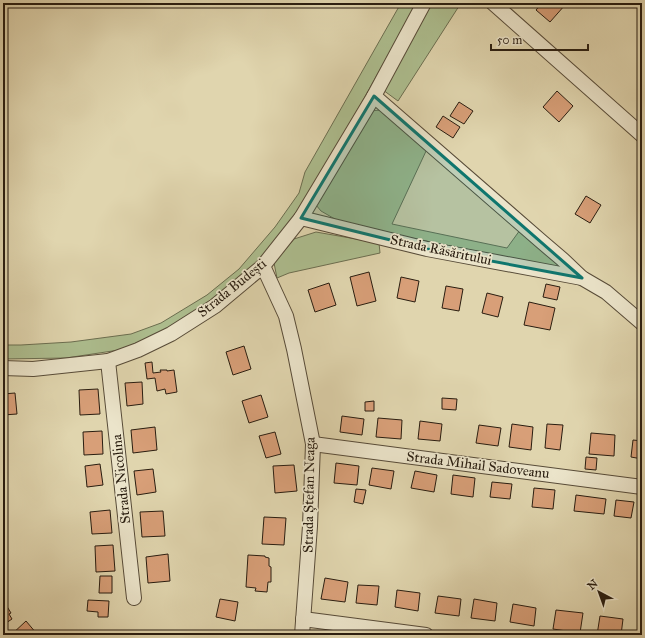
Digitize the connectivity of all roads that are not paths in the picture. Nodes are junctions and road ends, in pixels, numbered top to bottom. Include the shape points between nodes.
1 (424, 3) edge
2 (493, 3) edge
3 (374, 96) junction
4 (642, 135) edge
5 (301, 218) junction
6 (263, 266) junction
7 (582, 278) junction
8 (642, 323) edge
9 (108, 361) junction
10 (3, 368) edge
11 (313, 444) junction
12 (642, 487) edge
13 (134, 598) dead end
14 (303, 619) junction
15 (302, 635) edge
16 (426, 635) edge

1 - 3 street, Strada Budești
2 - 4 street
3 - 5 street, Strada Budești
3 - 7 street, Strada Răsăritului
5 - 6 street, Strada Budești
5 - 7 street, Strada Răsăritului via 427,249
6 - 9 street, Strada Budești via 215,306 171,334
6 - 11 street, Strada Ștefan Neaga via 286,316
7 - 8 street, Strada Răsăritului via 606,292
9 - 10 street, Strada Budești via 33,369
9 - 13 street, Strada Nicolina
11 - 12 street, Strada Mihail Sadoveanu
11 - 14 street, Strada Ștefan Neaga
14 - 15 street, Strada Ștefan Neaga
14 - 16 street

